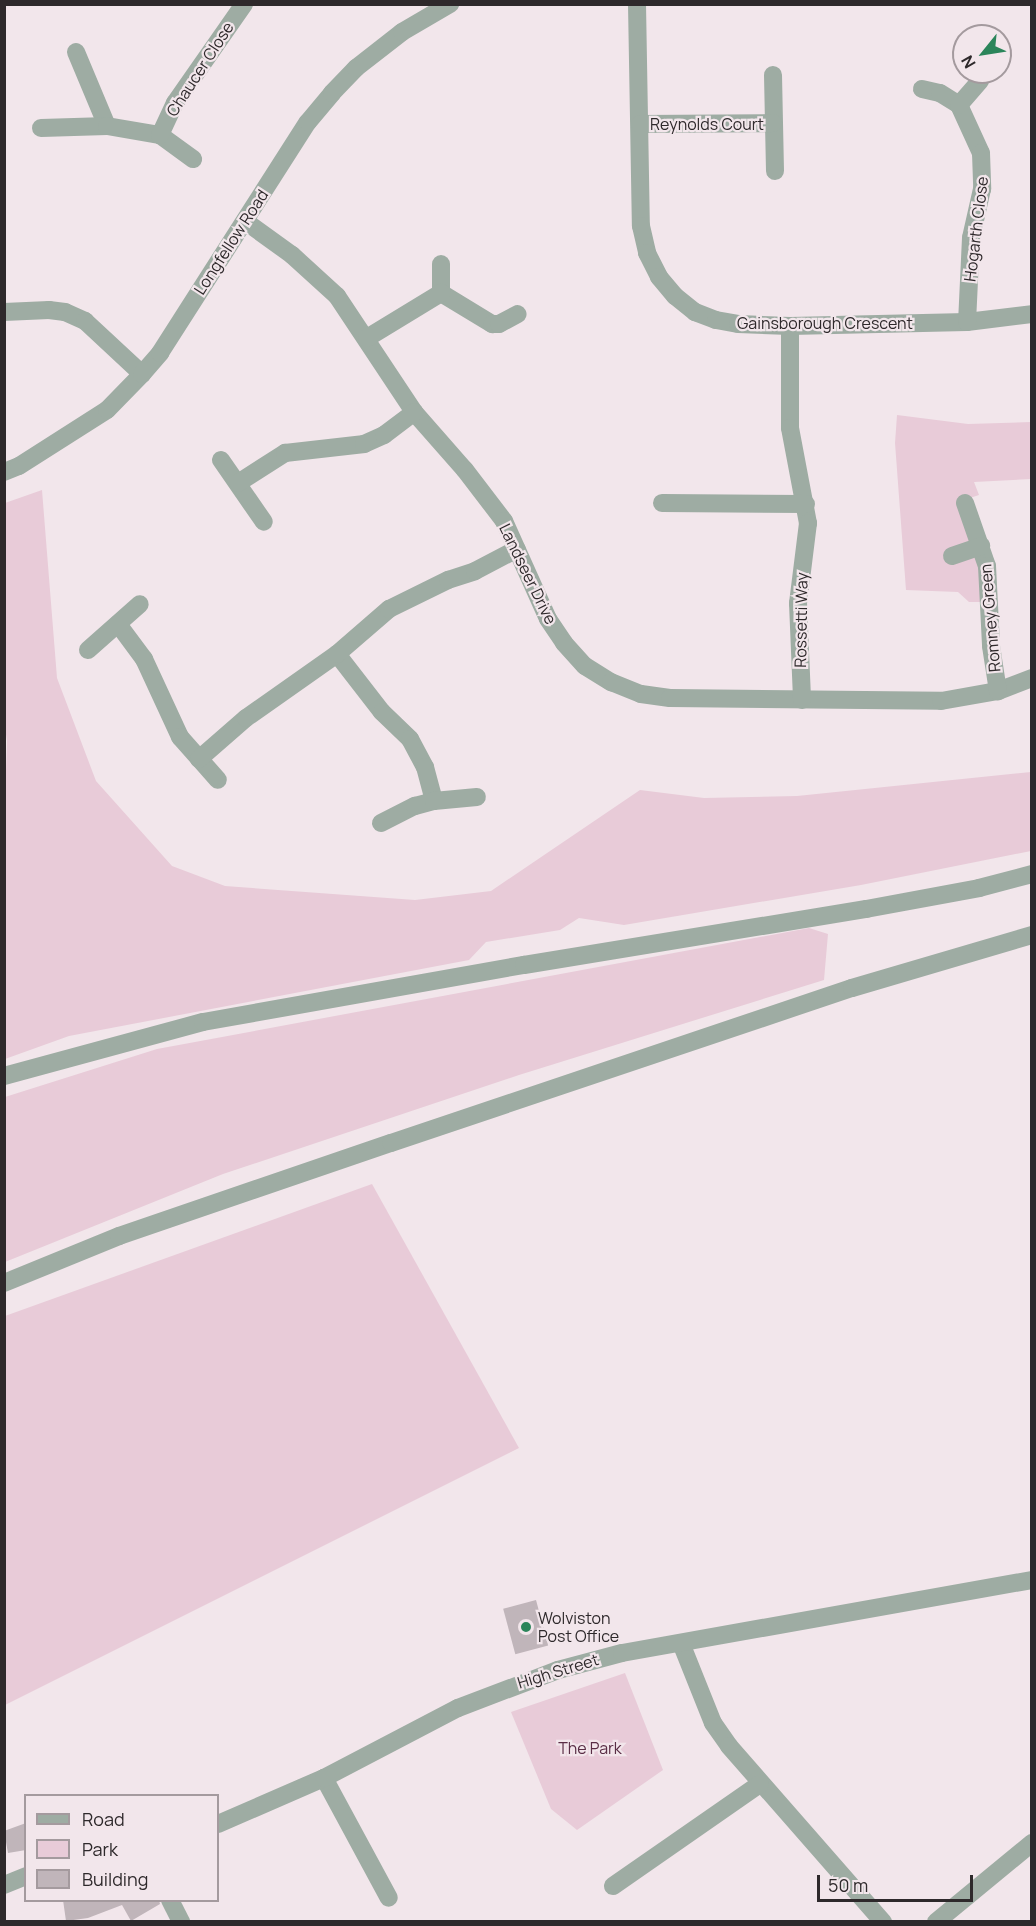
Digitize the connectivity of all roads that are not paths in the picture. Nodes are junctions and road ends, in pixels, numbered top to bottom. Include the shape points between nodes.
1 (244, 4) edge
2 (450, 4) edge
3 (637, 4) edge
4 (76, 52) dead end
5 (773, 75) dead end
6 (977, 84) edge
7 (922, 89) dead end
8 (959, 105) junction
9 (773, 123) junction
10 (640, 124) junction
11 (107, 126) junction
12 (41, 128) dead end
13 (160, 135) junction
14 (193, 159) dead end
15 (775, 171) dead end
16 (245, 221) junction
17 (441, 264) dead end
18 (441, 293) junction
19 (4, 312) edge
20 (518, 314) dead end
21 (1032, 314) edge
22 (967, 322) junction
23 (790, 326) junction
24 (367, 338) junction
25 (142, 374) junction
26 (414, 412) junction
27 (221, 460) dead end
28 (4, 472) edge
29 (238, 483) junction
30 (662, 503) dead end
31 (965, 503) dead end
32 (806, 504) junction
33 (264, 522) dead end
34 (981, 546) junction
35 (517, 549) junction
36 (952, 556) dead end
37 (141, 604) dead end
38 (118, 624) junction
39 (88, 650) dead end
40 (337, 654) junction
41 (1032, 678) edge
42 (998, 691) junction
43 (802, 700) junction
44 (198, 759) junction
45 (218, 780) dead end
46 (477, 796) dead end
47 (434, 801) junction
48 (381, 823) dead end
49 (1032, 874) edge
50 (1032, 935) edge
51 (4, 1076) edge
52 (4, 1283) edge
53 (1032, 1580) edge
54 (681, 1642) junction
55 (324, 1778) junction
56 (760, 1784) junction
57 (219, 1824) edge
58 (1032, 1843) edge
59 (613, 1886) dead end
60 (389, 1898) dead end
61 (171, 1902) edge
62 (181, 1922) edge
63 (884, 1922) edge
64 (936, 1922) edge

1 - 13 street, Chaucer Close via 175,103
2 - 16 street, Longfellow Road via 402,32 356,68 308,122
3 - 10 street, Gainsborough Crescent
4 - 11 street
5 - 9 street, Reynolds Court
6 - 8 street
7 - 8 street via 940,93
8 - 22 street, Hogarth Close via 976,135 983,170 971,238
9 - 10 street, Reynolds Court
9 - 15 street, Reynolds Court
10 - 23 street, Gainsborough Crescent via 641,226 647,253 659,277 695,312 716,320
11 - 12 street, Chaucer Close
11 - 13 street, Chaucer Close
13 - 14 street, Chaucer Close
16 - 24 street, Landseer Drive via 322,281
16 - 25 street, Longfellow Road via 160,353
17 - 18 street
18 - 20 street via 492,324
18 - 24 street
19 - 25 street via 65,312 85,321
21 - 22 street, Gainsborough Crescent
22 - 23 street, Gainsborough Crescent
23 - 32 street, Rossetti Way via 790,428
24 - 26 street, Landseer Drive
25 - 28 street, Longfellow Road via 107,410
26 - 29 street via 384,435 364,444 285,453
26 - 35 street, Landseer Drive via 485,494
27 - 29 street
29 - 33 street
30 - 32 street
31 - 34 street, Romney Green
32 - 43 street, Rossetti Way via 808,524 798,603
34 - 36 street, Romney Green
34 - 42 street, Romney Green via 989,584
35 - 40 street via 406,599 366,627
35 - 43 street, Landseer Drive via 548,619 564,643 585,666 610,682 641,694 670,698
37 - 38 street
38 - 39 street
38 - 44 street via 144,659 175,729
40 - 44 street via 246,718
40 - 47 street via 382,712 410,739 425,767
41 - 42 street, Landseer Drive
42 - 43 street, Landseer Drive via 941,700
44 - 45 street
46 - 47 street
47 - 48 street
49 - 51 street via 866,909 524,964 203,1022
50 - 52 street via 852,988 402,1139 119,1236
53 - 54 street, High Street
54 - 55 street, High Street via 622,1653 511,1686 458,1708
54 - 56 street via 713,1723
55 - 57 street, High Street
55 - 60 street
56 - 59 street
56 - 63 street
58 - 64 street
61 - 62 street

